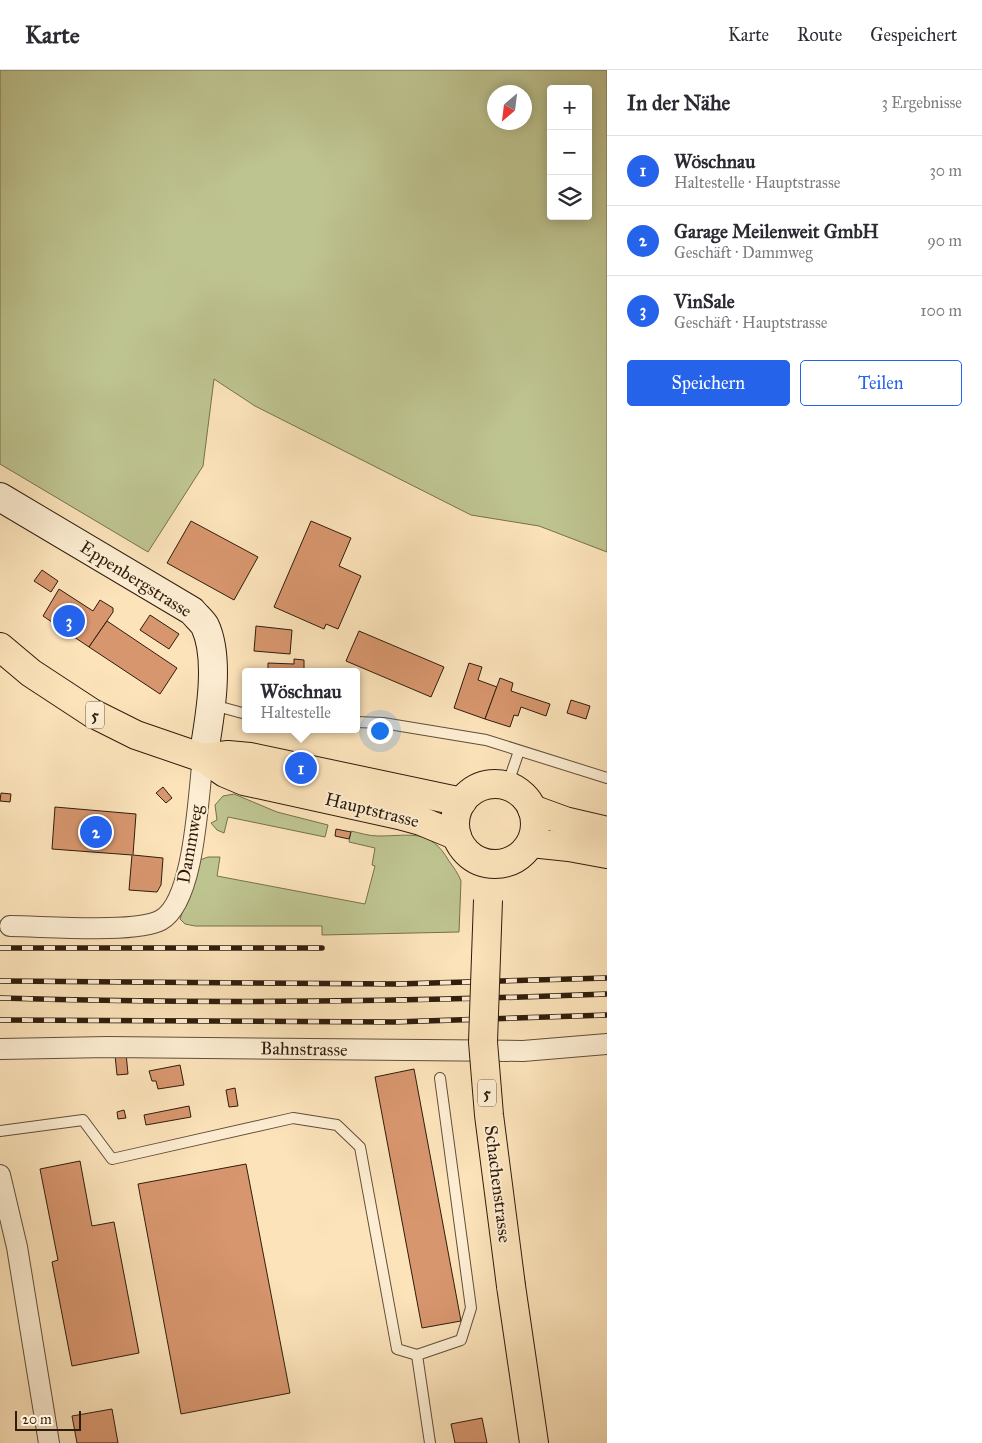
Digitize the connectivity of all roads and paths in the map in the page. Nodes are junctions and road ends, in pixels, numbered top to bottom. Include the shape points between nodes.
1 (0, 497) edge
2 (0, 646) edge
3 (212, 705) junction
4 (242, 713) edge
5 (360, 722) edge
6 (519, 750) junction
7 (203, 758) junction
8 (607, 778) edge
9 (507, 786) junction
10 (462, 802) junction
11 (532, 809) junction
12 (607, 831) edge
13 (457, 836) junction
14 (531, 843) junction
15 (607, 854) edge
16 (491, 864) junction
17 (10, 926) dead end
18 (607, 1044) edge
19 (0, 1049) edge
20 (440, 1078) dead end
21 (0, 1131) edge
22 (0, 1174) edge
23 (418, 1355) junction
24 (49, 1443) edge
25 (430, 1443) edge
26 (534, 1443) edge

1 - 3 street, Eppenbergstrasse via 192,611 204,625 210,644
2 - 7 main road, Hauptstrasse / 5 via 31,673 92,713 136,736
3 - 4 lane
3 - 7 street, Eppenbergstrasse
5 - 6 lane via 477,739
6 - 8 lane
6 - 9 lane
7 - 10 main road, Hauptstrasse / 5 via 250,757
7 - 13 main road, Hauptstrasse / 5 via 244,781 398,815
7 - 17 street, Dammweg via 193,846 185,884 168,915 141,926
9 - 10 main road via 482,786
9 - 11 main road via 518,791
10 - 13 main road via 455,824
11 - 12 main road
11 - 14 main road via 535,826
13 - 16 main road via 469,855
14 - 15 main road
14 - 16 main road via 518,858
16 - 26 main road, Schachenstrasse / 5, bridge via 483,1042 489,1116
18 - 19 street, Bahnstrasse via 523,1052 108,1047
20 - 23 lane via 471,1308 461,1340
21 - 23 lane via 83,1120 112,1159 293,1118 337,1125 360,1147 397,1349
22 - 24 street via 17,1247
23 - 25 lane

